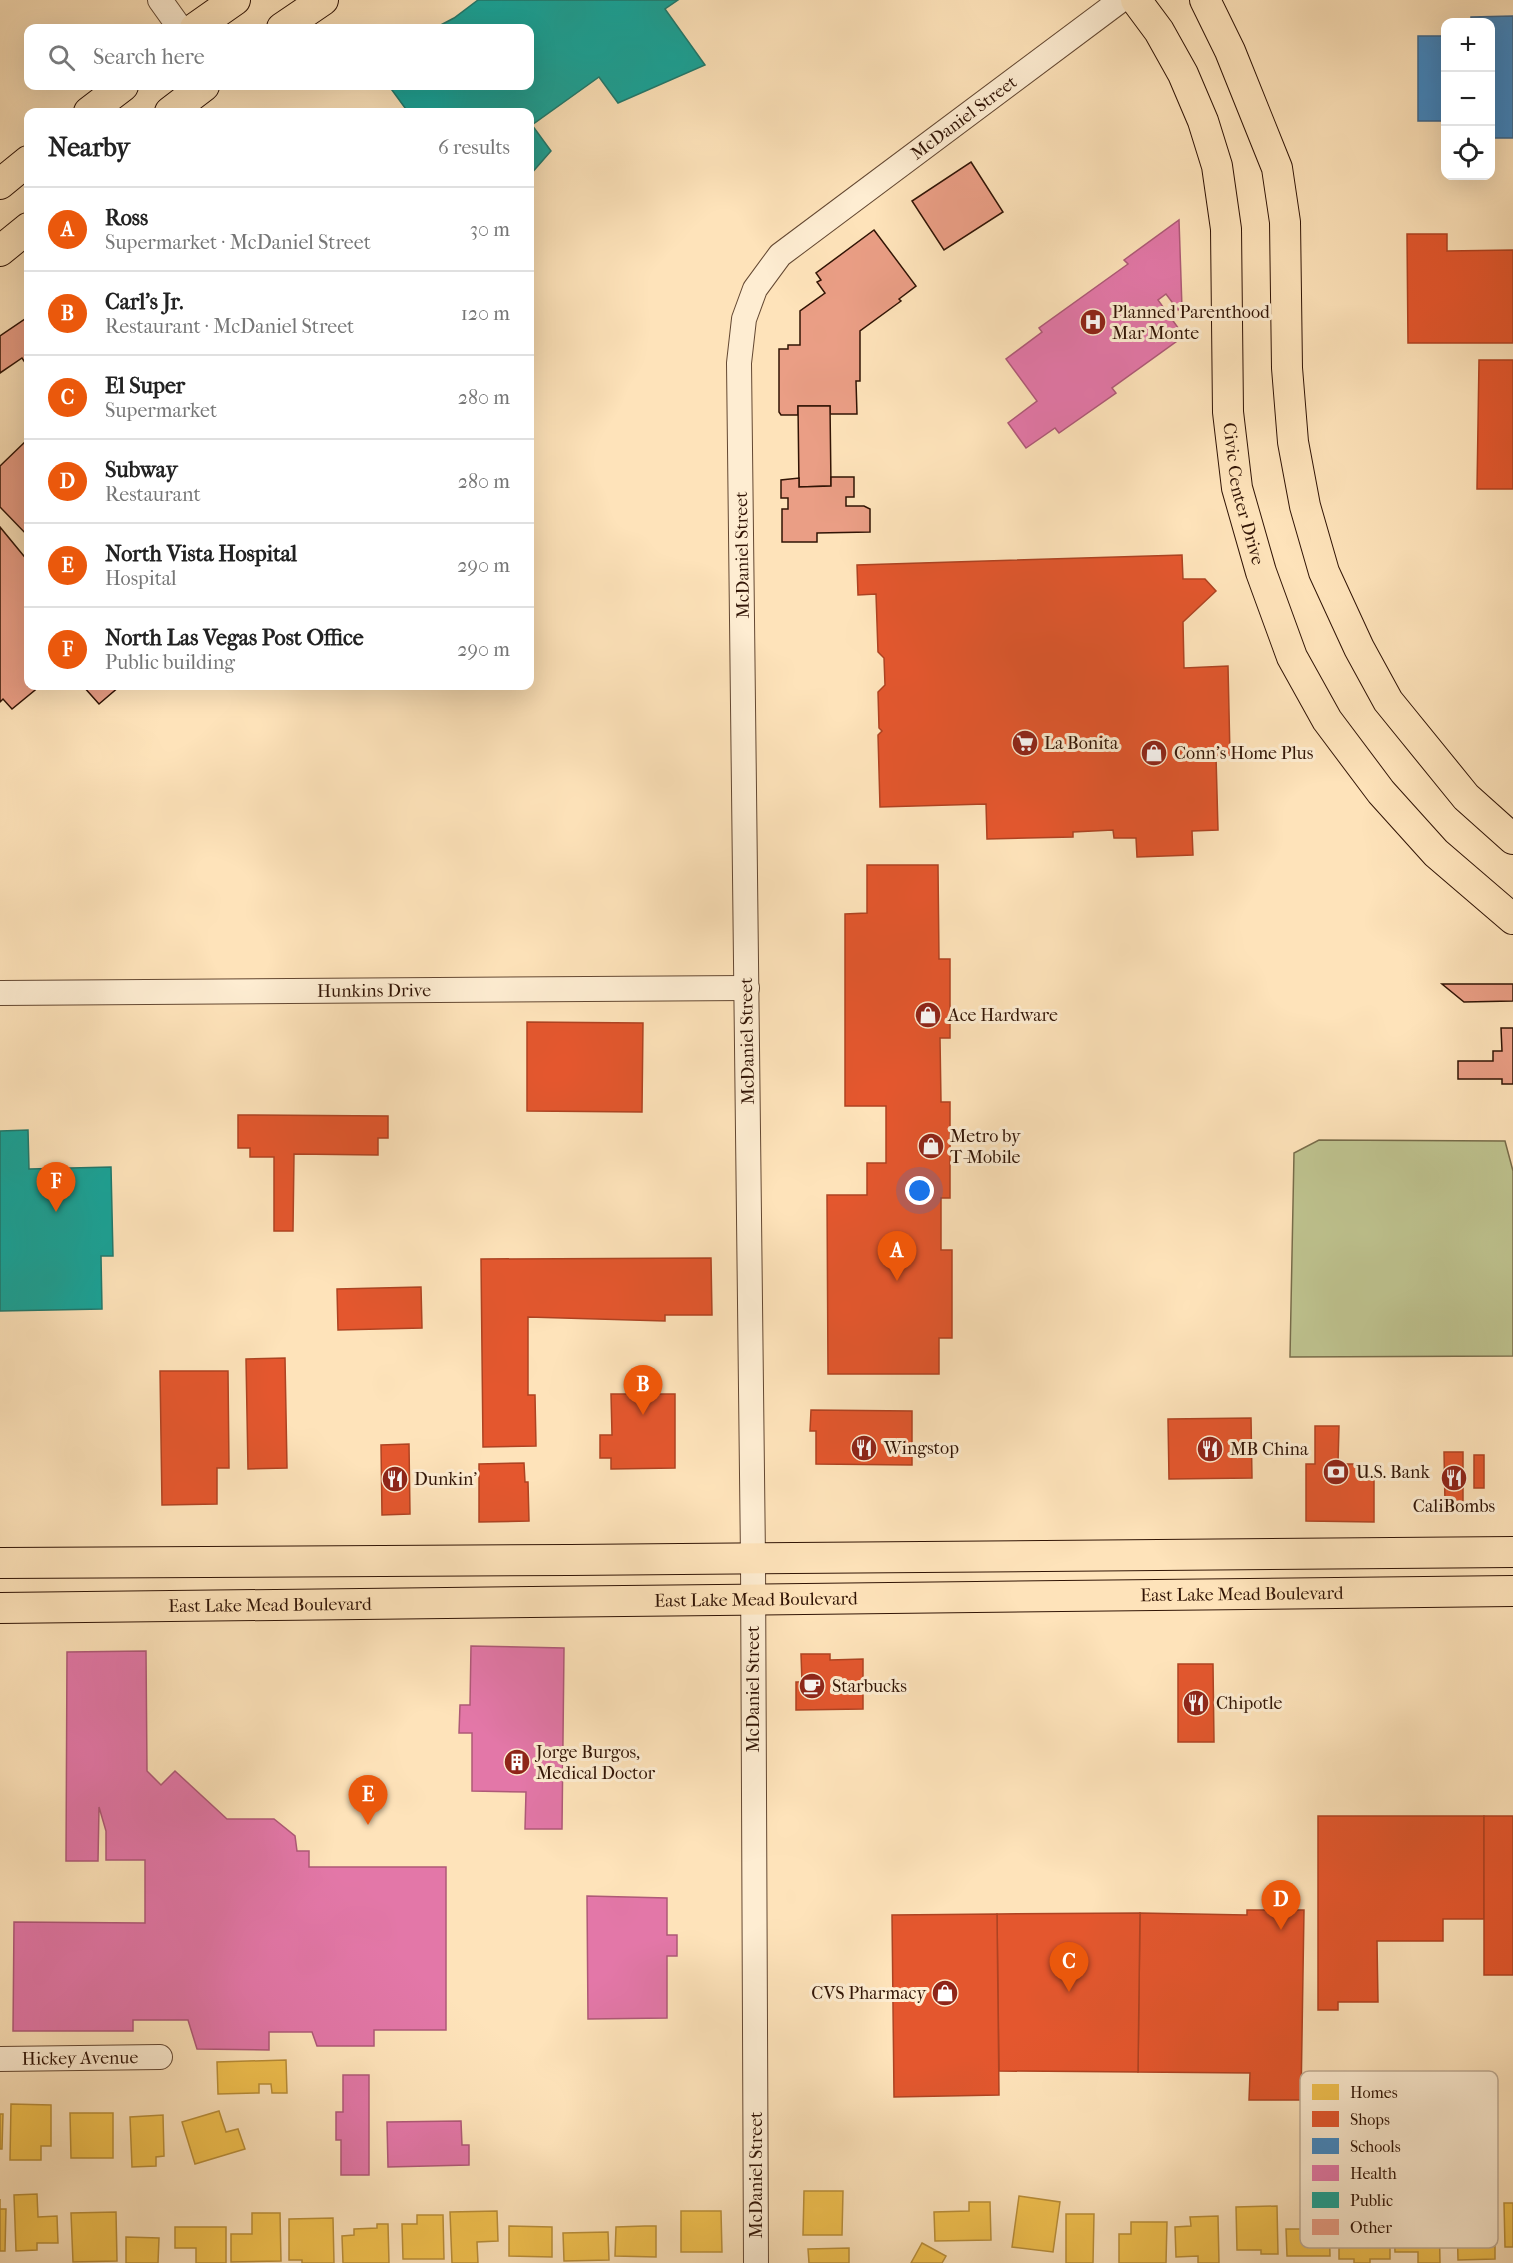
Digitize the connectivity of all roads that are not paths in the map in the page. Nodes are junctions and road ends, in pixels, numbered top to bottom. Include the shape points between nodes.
1 (160, 0) edge
2 (235, 0) edge
3 (322, 0) edge
4 (1121, 0) edge
5 (1136, 0) edge
6 (1181, 0) edge
7 (1205, 0) edge
8 (177, 24) edge
9 (201, 24) edge
10 (288, 24) edge
11 (1230, 51) junction
12 (118, 90) edge
13 (199, 90) edge
14 (94, 108) edge
15 (175, 108) edge
16 (24, 164) edge
17 (0, 184) edge
18 (24, 231) edge
19 (0, 251) edge
20 (1513, 839) edge
21 (1513, 919) edge
22 (747, 988) junction
23 (0, 993) edge
24 (1513, 1552) edge
25 (1277, 1554) junction
26 (753, 1559) junction
27 (361, 1561) junction
28 (0, 1563) edge
29 (1513, 1591) edge
30 (1278, 1594) junction
31 (753, 1600) junction
32 (437, 1604) junction
33 (0, 1608) edge
34 (160, 2057) dead end
35 (0, 2059) edge
36 (756, 2263) edge

1 - 8 street
2 - 9 main road
3 - 10 main road
4 - 22 street, McDaniel Street via 780,255 755,289 744,319 739,363
5 - 21 main road, Civic Center Drive via 1183,74 1216,166 1226,229 1228,412 1238,488 1261,572 1292,657 1327,720 1381,792 1436,853
6 - 11 main road via 1205,33
7 - 11 main road
11 - 20 main road via 1277,168 1285,222 1287,368 1293,442 1305,506 1324,572 1388,701 1466,797
12 - 14 main road
13 - 15 main road
16 - 17 main road
18 - 19 main road
22 - 23 street, Hunkins Drive
22 - 26 street, McDaniel Street
24 - 25 main road
25 - 26 main road
25 - 30 main road
26 - 27 main road
26 - 31 street, McDaniel Street
27 - 28 main road
27 - 32 main road via 408,1583
29 - 30 main road, East Lake Mead Boulevard
30 - 31 main road, East Lake Mead Boulevard
31 - 32 main road, East Lake Mead Boulevard
31 - 36 street, McDaniel Street
32 - 33 main road, East Lake Mead Boulevard
34 - 35 street, Hickey Avenue

